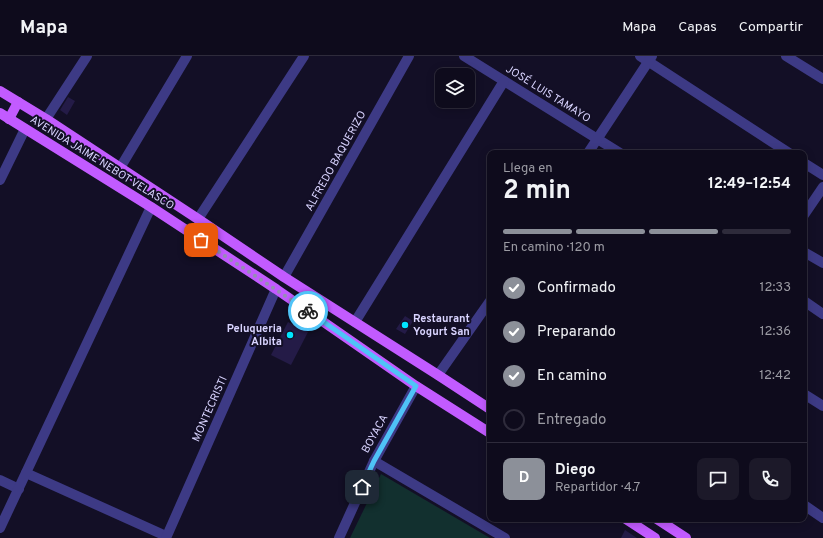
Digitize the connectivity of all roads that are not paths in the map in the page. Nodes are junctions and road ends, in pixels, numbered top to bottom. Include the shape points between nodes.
1 (86, 56) edge
2 (187, 56) edge
3 (304, 56) edge
4 (409, 56) edge
5 (464, 56) edge
6 (786, 56) edge
7 (647, 58) edge
8 (823, 79) edge
9 (504, 81) junction
10 (0, 91) edge
11 (18, 102) junction
12 (0, 113) edge
13 (9, 119) junction
14 (46, 119) junction
15 (25, 129) junction
16 (597, 139) junction
17 (590, 150) edge
18 (615, 150) edge
19 (785, 150) edge
20 (807, 165) edge
21 (120, 168) junction
22 (823, 175) edge
23 (0, 180) edge
24 (823, 187) edge
25 (151, 207) junction
26 (807, 211) edge
27 (198, 219) junction
28 (807, 254) edge
29 (823, 264) edge
30 (284, 277) junction
31 (276, 289) junction
32 (807, 304) edge
33 (487, 306) edge
34 (823, 314) edge
35 (355, 322) junction
36 (438, 375) junction
37 (416, 386) junction
38 (807, 396) edge
39 (823, 406) edge
40 (487, 407) edge
41 (487, 431) edge
42 (374, 461) junction
43 (26, 473) junction
44 (0, 480) edge
45 (18, 489) junction
46 (807, 507) edge
47 (823, 518) edge
48 (631, 522) edge
49 (662, 522) edge
50 (0, 528) edge
51 (166, 537) edge
52 (339, 538) edge
53 (505, 538) edge
54 (655, 538) edge
55 (686, 538) edge

1 - 14 street
2 - 21 street
3 - 27 street
4 - 30 street, ALFREDO BAQUERIZO
5 - 9 street, JOSÉ LUIS TAMAYO
6 - 8 street
7 - 16 street
7 - 19 street
9 - 16 street, JOSÉ LUIS TAMAYO
9 - 35 street
10 - 11 main road, AVENIDA JAIME NEBOT VELASCO
11 - 13 main road
11 - 14 main road, AVENIDA JAIME NEBOT VELASCO
12 - 13 main road, AVENIDA JAIME NEBOT VELASCO
13 - 15 main road, AVENIDA JAIME NEBOT VELASCO
14 - 21 main road, AVENIDA JAIME NEBOT VELASCO
15 - 23 street
15 - 25 main road, AVENIDA JAIME NEBOT VELASCO
16 - 17 street
16 - 18 street, JOSÉ LUIS TAMAYO
20 - 22 street
21 - 27 main road, AVENIDA JAIME NEBOT VELASCO
24 - 26 street
25 - 31 main road, AVENIDA JAIME NEBOT VELASCO
25 - 43 street
27 - 30 main road, AVENIDA JAIME NEBOT VELASCO
28 - 29 street
30 - 35 main road, AVENIDA JAIME NEBOT VELASCO
31 - 37 main road, AVENIDA JAIME NEBOT VELASCO
31 - 51 street, MONTECRISTI
32 - 34 street
33 - 36 street
35 - 36 main road, AVENIDA JAIME NEBOT VELASCO
36 - 40 main road, AVENIDA JAIME NEBOT VELASCO
37 - 41 main road, AVENIDA JAIME NEBOT VELASCO
37 - 42 street, BOYACA
38 - 39 street
42 - 52 street, BOYACA
42 - 53 street
43 - 45 street
43 - 51 street
44 - 45 street
45 - 50 street
46 - 47 street
48 - 54 main road
49 - 55 main road

